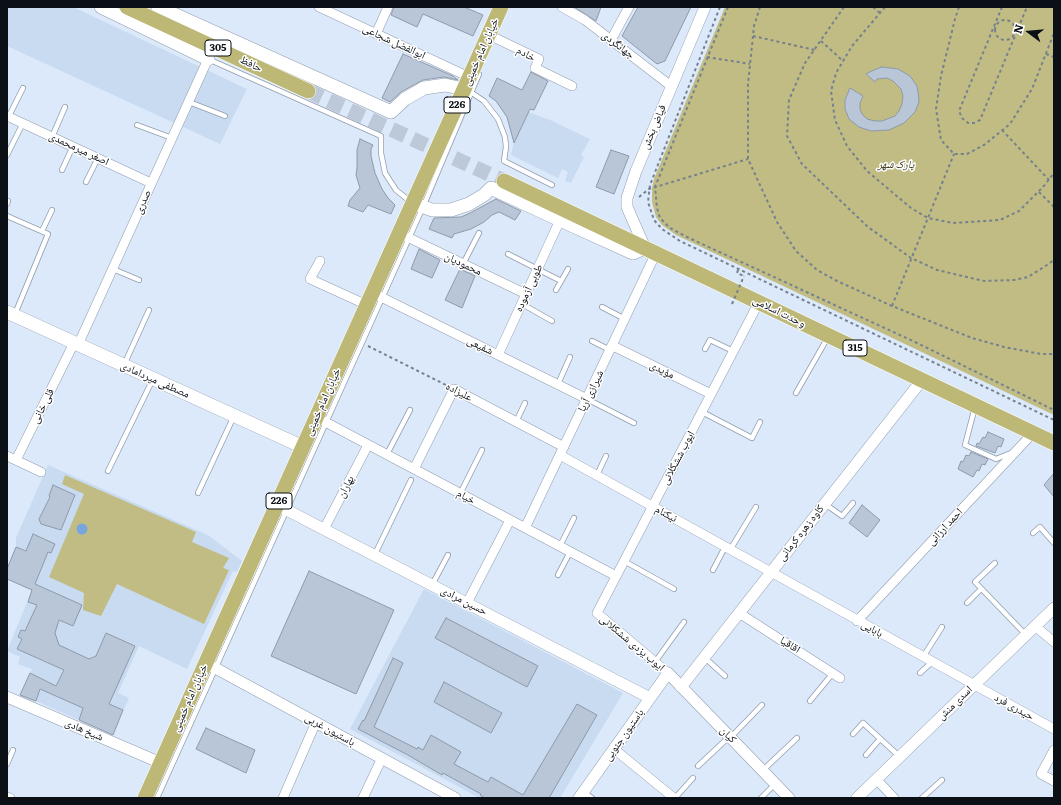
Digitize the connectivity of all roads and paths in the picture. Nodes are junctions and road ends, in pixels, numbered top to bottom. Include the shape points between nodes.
1 (101, 7) edge
2 (127, 7) edge
3 (158, 7) edge
4 (319, 7) edge
5 (388, 7) edge
6 (501, 7) edge
7 (562, 7) edge
8 (629, 7) edge
9 (705, 7) edge
10 (720, 7) edge
11 (728, 7) edge
12 (760, 7) edge
13 (844, 7) edge
14 (872, 7) edge
15 (885, 7) edge
16 (959, 7) edge
17 (1002, 7) edge
18 (1027, 7) edge
19 (880, 13) junction
20 (995, 25) junction
21 (1054, 33) edge
22 (376, 34) junction
23 (1015, 35) junction
24 (753, 36) junction
25 (492, 38) junction
26 (611, 40) junction
27 (820, 41) junction
28 (814, 50) junction
29 (1046, 54) junction
30 (707, 57) junction
31 (1054, 57) edge
32 (208, 59) junction
33 (843, 61) junction
34 (750, 64) junction
35 (471, 79) junction
36 (572, 86) dead end
37 (672, 86) junction
38 (23, 88) dead end
39 (308, 91) tunnel mouth
40 (188, 102) junction
41 (65, 107) dead end
42 (8, 116) edge
43 (225, 116) dead end
44 (23, 123) junction
45 (137, 125) dead end
46 (1002, 130) junction
47 (52, 137) junction
48 (172, 138) junction
49 (73, 146) junction
50 (954, 154) junction
51 (7, 155) edge
52 (98, 158) junction
53 (748, 159) junction
54 (62, 170) dead end
55 (1054, 173) edge
56 (1049, 180) junction
57 (86, 182) dead end
58 (152, 183) junction
59 (498, 184) junction
60 (552, 185) dead end
61 (655, 187) junction
62 (648, 189) junction
63 (1039, 192) junction
64 (418, 205) junction
65 (627, 207) junction
66 (1054, 207) edge
67 (52, 210) dead end
68 (7, 216) edge
69 (928, 218) junction
70 (560, 220) junction
71 (42, 231) junction
72 (479, 232) dead end
73 (404, 236) junction
74 (651, 250) junction
75 (508, 254) dead end
76 (911, 258) junction
77 (1054, 260) edge
78 (320, 261) dead end
79 (463, 264) junction
80 (113, 269) junction
81 (538, 269) junction
82 (568, 269) dead end
83 (739, 270) junction
84 (139, 280) dead end
85 (561, 281) junction
86 (556, 290) dead end
87 (526, 294) junction
88 (374, 298) junction
89 (759, 302) junction
90 (522, 304) junction
91 (732, 304) dead end
92 (892, 306) junction
93 (602, 307) dead end
94 (149, 310) dead end
95 (10, 314) edge
96 (625, 319) junction
97 (552, 321) dead end
98 (829, 336) junction
99 (592, 341) dead end
100 (362, 342) junction
101 (76, 344) junction
102 (612, 348) junction
103 (705, 349) dead end
104 (733, 351) junction
105 (1054, 354) edge
106 (498, 355) junction
107 (570, 357) dead end
108 (124, 365) junction
109 (153, 379) junction
110 (922, 380) junction
111 (558, 384) junction
112 (454, 389) junction
113 (796, 393) dead end
114 (711, 394) junction
115 (587, 399) junction
116 (526, 403) dead end
117 (975, 406) junction
118 (410, 410) dead end
119 (1054, 410) edge
120 (702, 412) junction
121 (235, 416) junction
122 (321, 420) junction
123 (1054, 420) edge
124 (516, 422) junction
125 (760, 422) dead end
126 (634, 423) dead end
127 (1033, 433) junction
128 (1054, 443) edge
129 (368, 445) junction
130 (303, 447) junction
131 (482, 450) dead end
132 (562, 451) junction
133 (1015, 452) junction
134 (387, 455) junction
135 (606, 456) dead end
136 (11, 458) edge
137 (414, 469) junction
138 (108, 471) dead end
139 (42, 472) dead end
140 (597, 475) junction
141 (411, 480) dead end
142 (198, 492) dead end
143 (460, 494) junction
144 (853, 502) dead end
145 (824, 504) junction
146 (652, 506) junction
147 (282, 507) junction
148 (756, 507) dead end
149 (574, 518) dead end
150 (508, 524) dead end
151 (525, 528) junction
152 (324, 529) junction
153 (1033, 533) dead end
154 (1054, 543) edge
155 (560, 546) junction
156 (727, 548) junction
157 (570, 552) junction
158 (374, 555) junction
159 (448, 555) dead end
160 (624, 561) junction
161 (995, 563) dead end
162 (713, 570) dead end
163 (771, 572) junction
164 (558, 575) dead end
165 (616, 576) junction
166 (432, 585) junction
167 (674, 589) dead end
168 (981, 589) junction
169 (467, 603) junction
170 (967, 603) dead end
171 (1054, 608) edge
172 (597, 613) joint
173 (739, 613) junction
174 (857, 621) junction
175 (684, 622) dead end
176 (1035, 626) junction
177 (942, 627) dead end
178 (1026, 635) junction
179 (1054, 642) edge
180 (704, 657) junction
181 (923, 658) junction
182 (655, 662) junction
183 (932, 662) junction
184 (211, 665) junction
185 (668, 673) junction
186 (920, 673) dead end
187 (837, 675) joint
188 (725, 676) dead end
189 (973, 685) junction
190 (681, 687) junction
191 (7, 697) edge
192 (650, 698) junction
193 (810, 701) dead end
194 (762, 705) dead end
195 (316, 722) junction
196 (1054, 729) edge
197 (853, 734) dead end
198 (730, 737) junction
199 (797, 738) dead end
200 (880, 739) junction
201 (614, 749) junction
202 (13, 750) dead end
203 (1054, 750) edge
204 (866, 755) dead end
205 (899, 757) junction
206 (382, 758) junction
207 (161, 763) junction
208 (7, 764) edge
209 (698, 766) dead end
210 (762, 771) junction
211 (693, 778) dead end
212 (876, 779) junction
213 (942, 780) dead end
214 (1054, 781) edge
215 (776, 784) junction
216 (585, 796) edge
217 (7, 797) edge
218 (10, 798) edge
219 (145, 798) edge
220 (157, 798) edge
221 (283, 798) edge
222 (363, 798) edge
223 (455, 798) edge
224 (674, 798) edge
225 (761, 798) edge
226 (789, 798) edge
227 (857, 798) edge
228 (894, 798) edge
229 (922, 798) edge

1 - 32 main road
2 - 39 main road, حافظ / 305
3 - 35 main road, 305 via 391,112 405,99 424,88
4 - 22 street, ابوالفضل شجاعی
5 - 22 street
6 - 25 main road, خیابان امام خمینی / 226
7 - 26 street, جهانگردی via 585,20
8 - 26 street
9 - 37 street, فیاض بخش
10 - 62 path
11 - 30 path
12 - 24 path
13 - 27 path
14 - 19 path
15 - 19 path
16 - 50 path via 941,76 936,109 941,140
17 - 20 path
18 - 23 path
19 - 33 path via 852,46
20 - 23 path via 1003,21 1012,22
20 - 23 path via 999,38 1008,40
20 - 23 path via 959,111 968,123 980,120
21 - 29 path
22 - 35 street, ابوالفضل شجاعی
24 - 28 path
24 - 34 path
25 - 35 main road, خیابان امام خمینی / 226
25 - 36 street, خادم via 539,60 535,68
26 - 37 street, جهانگردی
27 - 28 path
27 - 33 path
28 - 76 path via 789,100 787,136 802,164 868,227
29 - 31 path
29 - 46 path via 1032,89 1010,124
30 - 34 path
30 - 61 path
32 - 40 street, صدری
32 - 64 lane via 382,136 380,153 385,173 396,190
33 - 69 path via 836,73 831,91 835,120 847,146 867,171 911,208
34 - 53 path
35 - 60 lane via 476,95 498,119 505,137 504,161
35 - 64 main road, خیابان امام خمینی / 226
35 - 64 lane
37 - 65 street, فیاض بخش via 636,171 627,198
38 - 42 lane
40 - 43 lane
40 - 48 street, صدری
41 - 47 lane
42 - 44 street, اصغر میرمحمدی
44 - 47 street, اصغر میرمحمدی
44 - 51 lane
45 - 48 lane
46 - 50 path via 984,145 967,154
46 - 56 path
47 - 49 street, اصغر میرمحمدی
48 - 58 street, صدری
49 - 52 street, اصغر میرمحمدی
49 - 54 lane
50 - 69 path
52 - 57 lane
52 - 58 street, اصغر میرمحمدی
53 - 61 path
53 - 92 path via 777,222 796,251 817,270
55 - 56 path
56 - 63 path
58 - 80 street, صدری
59 - 64 main road via 469,204 451,210 432,210
59 - 70 main road
59 - 74 main road, وحدت اسلامی
61 - 62 path
61 - 119 path via 660,218 670,228
62 - 65 path
62 - 83 path via 650,212 662,229 680,241
63 - 66 path
63 - 69 path via 1020,211 1000,220 953,223
64 - 73 main road, خیابان امام خمینی / 226
65 - 74 street
67 - 71 lane
68 - 71 lane
69 - 76 path
70 - 74 main road via 633,253
70 - 81 street, طوبی آزموده
71 - 95 lane via 48,234
72 - 79 lane
73 - 79 street, محمودیان
73 - 88 main road, خیابان امام خمینی / 226
74 - 89 main road, وحدت اسلامی / 315
74 - 96 street, شیرازی آریا
75 - 81 lane
76 - 77 path via 937,270 984,281 1028,277
76 - 92 path
78 - 88 street, شفیعی via 310,279
79 - 87 street, محمودیان
80 - 84 lane
80 - 101 street, صدری
81 - 85 lane
81 - 87 street, طوبی آزموده
82 - 85 lane
83 - 91 path, bridge via 737,273 744,276
83 - 123 path
85 - 86 lane
87 - 90 street, طوبی آزموده
88 - 100 lane
88 - 106 street, شفیعی
88 - 122 main road, خیابان امام خمینی / 226
89 - 98 main road, وحدت اسلامی / 315
89 - 104 street, ایوب ششکلانی
90 - 97 lane
90 - 106 street, طوبی آزموده
92 - 105 path via 972,338 1041,354
93 - 96 lane
94 - 108 lane
95 - 101 main road, مصطفی میردامادی
96 - 102 street, شیرازی آریا
98 - 110 main road, وحدت اسلامی / 315
98 - 113 lane
99 - 102 lane
100 - 112 path, علیزاده
100 - 122 lane
101 - 108 main road, مصطفی میردامادی
101 - 136 street, قلی خانی
102 - 114 street, مؤیدی
102 - 115 street, شیرازی آریا
103 - 104 lane via 710,340
104 - 114 street, ایوب ششکلانی
106 - 111 street, شفیعی
107 - 111 lane
108 - 109 main road, مصطفی میردامادی
109 - 121 main road, مصطفی میردامادی
109 - 138 lane
110 - 117 main road, وحدت اسلامی / 315
110 - 145 street, کاوه زهره کرمانی
111 - 115 street, شفیعی
112 - 124 street, علیزاده
112 - 137 street
114 - 120 street, ایوب ششکلانی
115 - 126 lane
115 - 132 street, شیرازی آریا
116 - 124 lane
117 - 127 main road, وحدت اسلامی / 315
117 - 133 lane via 966,445 996,459
118 - 134 lane
120 - 125 lane via 752,438
120 - 146 street, ایوب ششکلانی
121 - 130 main road, مصطفی میردامادی
121 - 142 lane
122 - 129 street, خیام
122 - 130 main road, خیابان امام خمینی / 226
122 - 147 lane
124 - 132 street, علیزاده
127 - 128 main road, وحدت اسلامی / 315
127 - 133 street, احمد ارزانی
129 - 134 street, خیام
129 - 152 street, بهاران
130 - 147 main road, خیابان امام خمینی / 226
131 - 143 lane
132 - 140 street, نیکنام
132 - 151 street, شیرازی آریا
133 - 174 street, احمد ارزانی
134 - 137 street, خیام
135 - 140 lane
136 - 139 street
137 - 143 street, خیام
140 - 146 street, نیکنام
141 - 158 lane
143 - 151 street, خیام
144 - 145 lane via 842,516
145 - 163 street, کاوه زهره کرمانی
146 - 156 street, نیکنام
146 - 160 street, ایوب ششکلانی
147 - 152 street, حسین مرادی
147 - 184 main road, خیابان امام خمینی / 226
148 - 156 lane
149 - 155 lane
150 - 169 street
151 - 155 street, خیام
152 - 158 street, حسین مرادی
153 - 154 lane via 1040,527
155 - 157 street, خیام
156 - 162 lane
156 - 163 street, نیکنام
157 - 164 lane
157 - 165 street, خیام
158 - 166 street, حسین مرادی
159 - 166 lane
160 - 165 street, ایوب ششکلانی
160 - 167 lane
161 - 168 lane via 975,582
163 - 173 street, کاوه زهره کرمانی
163 - 174 street, بابایی
165 - 172 street, ایوب ششکلانی
166 - 169 street, حسین مرادی
168 - 170 lane
168 - 178 lane
169 - 192 street, حسین مرادی
171 - 176 street, اسدی منش
172 - 182 street, ایوب یزدی ششکلانی
173 - 180 street, کاوه زهره کرمانی
173 - 187 street, اقاقیا
174 - 181 street, بابایی
175 - 182 lane
176 - 178 street, اسدی منش
176 - 179 street
177 - 181 lane
178 - 189 street, اسدی منش
180 - 188 lane
180 - 190 street, کاوه زهره کرمانی
181 - 183 street, بابایی
182 - 185 street, ایوب یزدی ششکلانی
183 - 186 lane
183 - 189 street, بابایی
184 - 195 street, باستیون غربی
184 - 207 main road, خیابان امام خمینی / 226
184 - 220 lane
185 - 190 street, کیان
185 - 192 street, باستیون جنوبی
187 - 193 lane
189 - 196 street, حیدری فرد
189 - 205 street, اسدی منش
190 - 198 street, کیان
191 - 207 street, شیخ هادی
192 - 201 street, باستیون جنوبی
194 - 198 lane
195 - 206 street, باستیون غربی
195 - 221 street
197 - 200 lane via 863,723
198 - 209 lane
198 - 210 street, کیان
199 - 210 lane
200 - 204 lane
200 - 205 lane
201 - 216 street, باستیون جنوبی
201 - 224 street
202 - 208 lane
203 - 214 street via 1041,774
205 - 212 street, اسدی منش
206 - 222 street
206 - 223 street, باستیون غربی
207 - 219 main road, خیابان امام خمینی / 226
210 - 215 street, کیان
211 - 224 lane
212 - 227 street, اسدی منش
212 - 228 street
213 - 229 lane
215 - 225 lane
215 - 226 street, کیان
217 - 218 street

